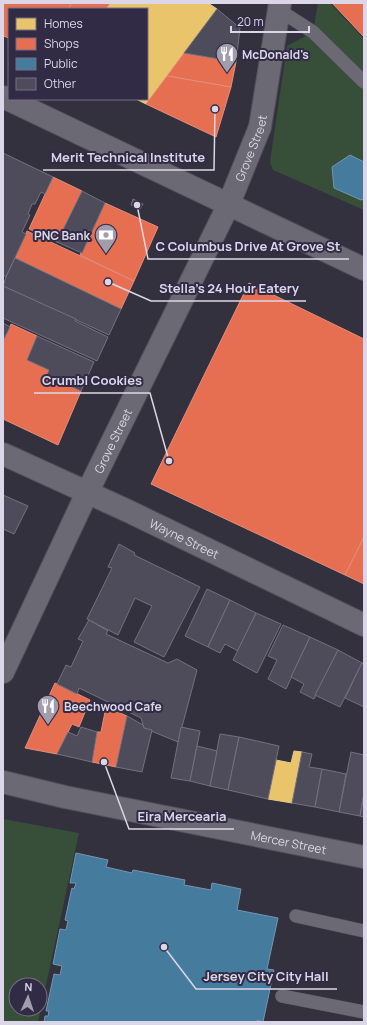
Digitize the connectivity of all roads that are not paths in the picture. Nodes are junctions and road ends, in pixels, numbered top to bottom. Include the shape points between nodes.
1 (280, 6) edge
2 (364, 82) edge
3 (9, 100) edge
4 (228, 206) junction
5 (364, 269) edge
6 (3, 454) edge
7 (87, 493) junction
8 (364, 625) edge
9 (3, 672) edge
10 (3, 782) edge
11 (364, 857) edge
12 (296, 916) dead end
13 (364, 931) edge
14 (282, 996) dead end
15 (364, 1012) edge

1 - 2 lane via 313,32
1 - 4 street, Grove Street via 260,127
3 - 4 street
4 - 5 street
4 - 7 street, Grove Street
6 - 7 street, Wayne Street
7 - 8 street, Wayne Street
7 - 9 street, Grove Street
10 - 11 street, Mercer Street
12 - 13 lane
14 - 15 lane

